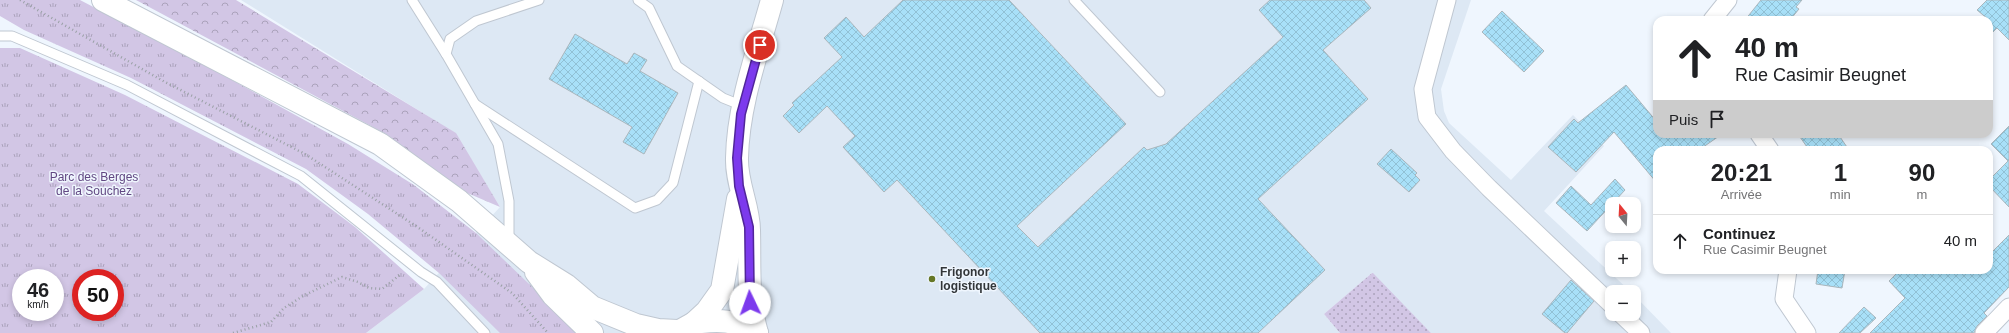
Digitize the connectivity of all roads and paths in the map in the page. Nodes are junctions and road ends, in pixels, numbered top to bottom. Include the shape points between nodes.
1 (103, 0) edge
2 (412, 0) edge
3 (539, 0) edge
4 (638, 0) edge
5 (772, 0) edge
6 (1074, 0) edge
7 (1448, 0) edge
8 (1728, 0) edge
9 (1715, 16) edge
10 (0, 36) edge
11 (446, 54) junction
12 (699, 81) junction
13 (1160, 92) dead end
14 (475, 104) junction
15 (744, 106) junction
16 (739, 186) junction
17 (509, 245) junction
18 (528, 262) junction
19 (421, 272) junction
20 (1787, 274) edge
21 (1605, 298) edge
22 (2009, 307) edge
23 (1628, 321) edge
24 (682, 329) edge
25 (233, 333) edge
26 (485, 333) edge
27 (592, 333) edge
28 (757, 333) edge
29 (1641, 333) edge
30 (1807, 333) edge
31 (1984, 333) edge

1 - 17 main road via 380,144 459,201
2 - 11 lane
3 - 11 lane via 476,21 450,39
4 - 12 lane via 649,8 677,66
5 - 15 main road
6 - 13 lane
7 - 21 street via 1423,89 1427,117 1453,151 1489,188
8 - 9 street
10 - 19 lane via 12,36 127,85 301,176
11 - 14 lane
12 - 14 lane via 672,183 656,200 635,208
12 - 15 lane via 723,98
14 - 17 lane via 498,144 509,200
15 - 16 main road via 737,158
16 - 24 main road via 722,290 707,311
16 - 28 main road via 749,227 751,313
17 - 18 main road
18 - 24 main road via 566,285 592,307 616,318 636,325
18 - 27 main road via 553,295
19 - 25 path via 402,273 382,289 369,288 342,277 284,308 271,322
19 - 26 lane via 437,282
20 - 30 street via 1784,299
22 - 31 street
23 - 29 street
24 - 28 main road via 716,320 737,323

